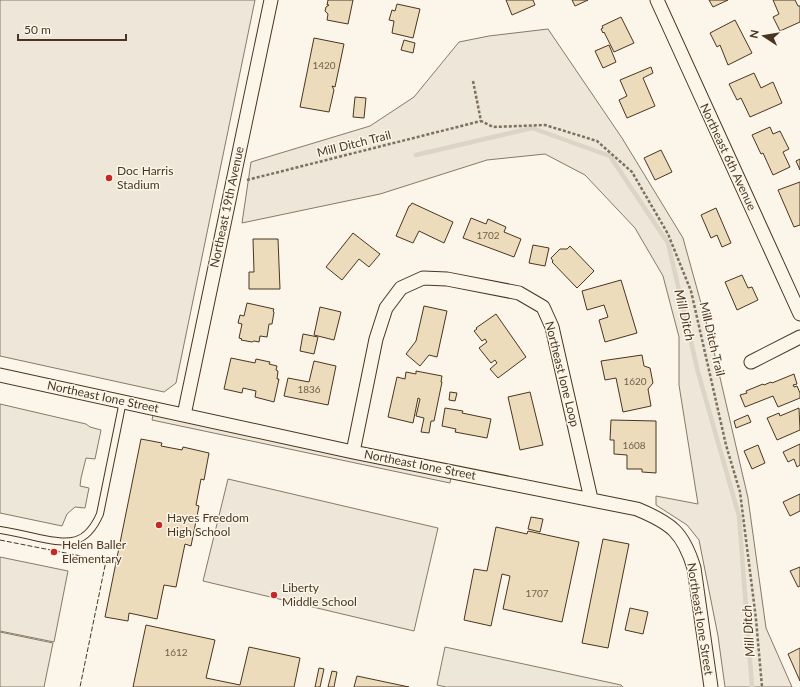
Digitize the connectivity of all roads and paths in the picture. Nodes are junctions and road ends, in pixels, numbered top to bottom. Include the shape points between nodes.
1 (271, 0) edge
2 (657, 0) edge
3 (473, 81) dead end
4 (481, 121) junction
5 (232, 184) junction
6 (800, 314) edge
7 (800, 337) edge
8 (751, 362) dead end
9 (0, 375) edge
10 (123, 401) junction
11 (184, 415) junction
12 (353, 452) junction
13 (591, 499) junction
14 (0, 530) edge
15 (711, 687) edge
16 (762, 687) edge

1 - 5 street, Northeast 19th Avenue
2 - 6 street, Northeast 6th Avenue
3 - 4 path
4 - 5 path, Mill Ditch Trail
4 - 16 path, Mill Ditch Trail via 494,127 545,125 597,141 632,172 668,234 691,291 726,444 740,492
5 - 11 street, Northeast 19th Avenue
7 - 8 street
9 - 10 street, Northeast Ione Street
10 - 11 street, Northeast Ione Street
10 - 14 lane via 96,526 77,540 66,542
11 - 12 street, Northeast Ione Street
12 - 13 street, Northeast Ione Street
12 - 13 street, Northeast Ione Loop via 376,339 386,308 401,288 423,278 454,280 518,294 543,307 552,327
13 - 15 street, Northeast Ione Street via 637,509 659,518 678,534 689,550 694,568

